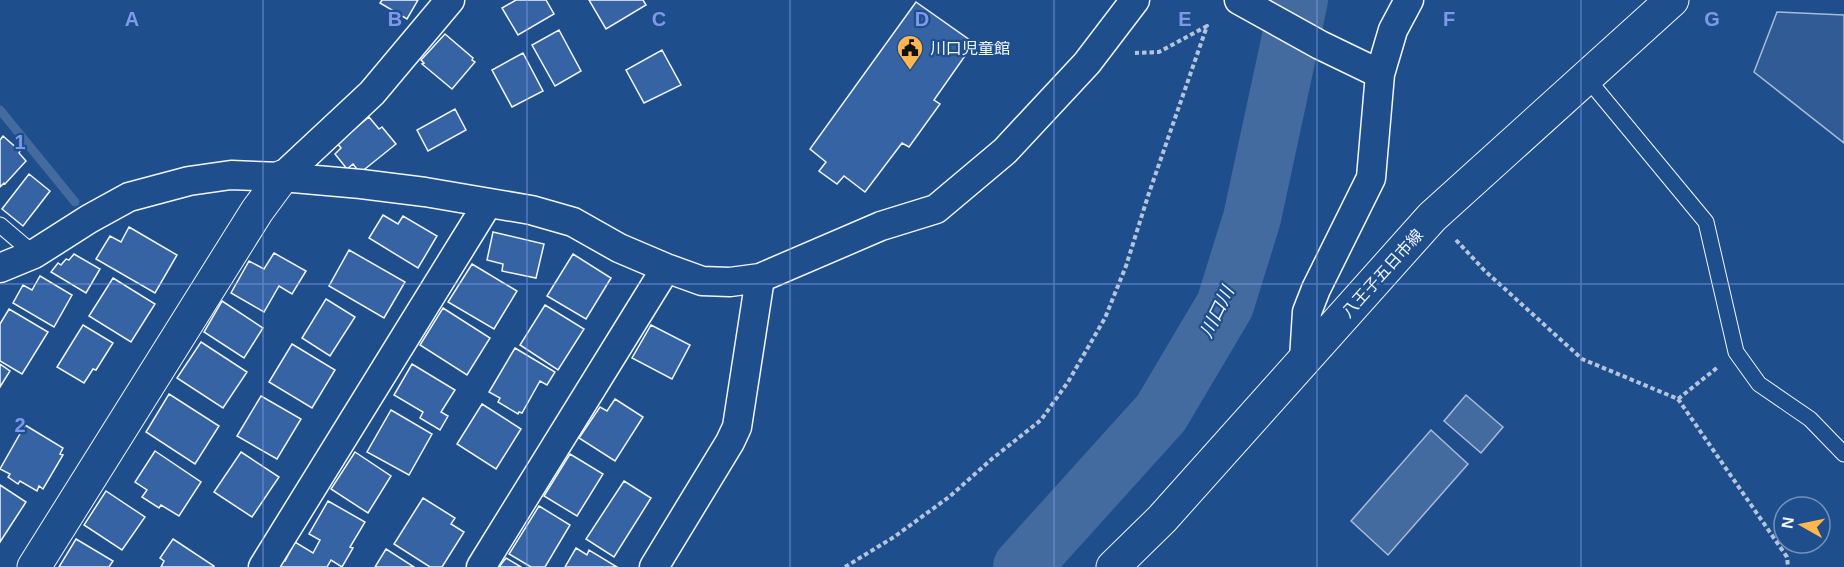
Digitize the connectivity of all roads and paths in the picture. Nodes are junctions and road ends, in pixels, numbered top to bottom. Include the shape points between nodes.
1 (450, 0) edge
2 (1135, 0) edge
3 (1239, 0) edge
4 (1409, 0) edge
5 (1672, 0) edge
6 (1109, 35) junction
7 (1380, 74) junction
8 (1586, 77) junction
9 (282, 177) junction
10 (488, 203) junction
11 (1432, 217) junction
12 (0, 225) edge
13 (34, 254) junction
14 (0, 267) edge
15 (666, 268) junction
16 (760, 278) junction
17 (1736, 352) junction
18 (1304, 359) junction
19 (1678, 399) junction
20 (1844, 454) edge
21 (34, 567) edge
22 (263, 567) edge
23 (481, 567) edge
24 (654, 567) edge
25 (845, 567) edge
26 (1113, 567) edge
27 (1788, 567) edge

1 - 9 street via 372,93
2 - 6 street
3 - 7 street
4 - 7 street via 1393,30
5 - 8 main road, 八王子五日市線
6 - 16 street via 1005,151 936,209 881,226
6 - 25 path via 1127,53 1159,52 1208,26 1105,318 1041,420 949,497
7 - 18 street via 1371,178 1307,312
8 - 11 main road, 八王子五日市線
8 - 17 lane via 1706,222
9 - 10 street via 425,192
9 - 13 street via 231,175 129,196
9 - 21 main road
10 - 15 street via 573,222
10 - 22 street
11 - 18 main road, 八王子五日市線
11 - 19 path via 1582,359
12 - 13 lane
13 - 14 street
15 - 16 street via 702,280
15 - 23 street
16 - 24 street via 737,427
17 - 19 path
17 - 20 lane via 1759,384 1810,419
18 - 26 main road, 八王子五日市線 via 1162,519
19 - 27 path via 1786,557

